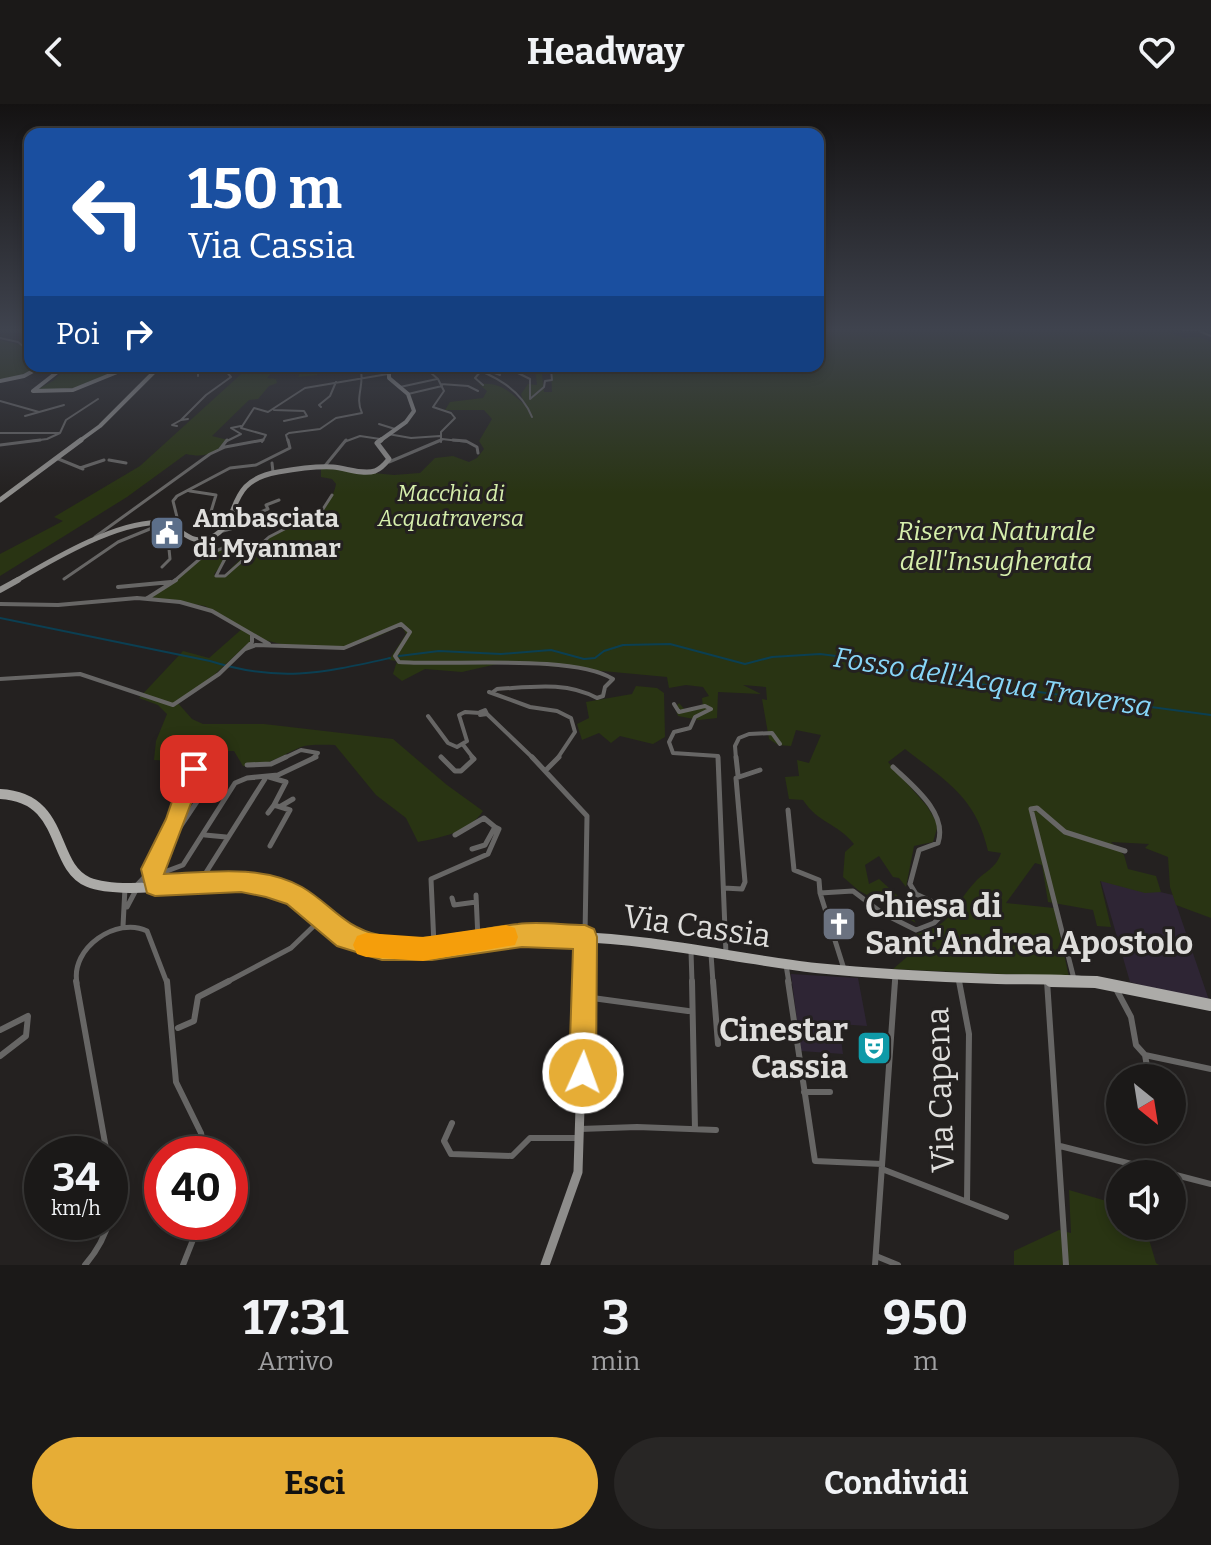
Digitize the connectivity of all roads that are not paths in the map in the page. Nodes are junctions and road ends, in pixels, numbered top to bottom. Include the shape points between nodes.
1 (42, 384) edge
2 (94, 384) edge
3 (142, 384) edge
4 (222, 384) edge
5 (324, 384) edge
6 (335, 384) edge
7 (361, 384) edge
8 (396, 384) edge
9 (413, 384) edge
10 (429, 384) edge
11 (500, 384) edge
12 (530, 384) edge
13 (544, 384) edge
14 (552, 384) edge
15 (441, 385) junction
16 (400, 387) junction
17 (432, 388) junction
18 (552, 388) dead end
19 (478, 391) dead end
20 (408, 394) junction
21 (98, 399) dead end
22 (0, 401) edge
23 (64, 405) dead end
24 (321, 407) dead end
25 (272, 409) junction
26 (39, 412) junction
27 (314, 414) dead end
28 (307, 415) junction
29 (25, 416) dead end
30 (532, 417) dead end
31 (188, 419) dead end
32 (181, 420) junction
33 (284, 421) dead end
34 (379, 424) dead end
35 (177, 426) dead end
36 (241, 426) junction
37 (395, 429) junction
38 (0, 433) edge
39 (60, 433) junction
40 (388, 434) junction
41 (441, 438) junction
42 (380, 439) junction
43 (0, 445) edge
44 (220, 449) junction
45 (478, 453) dead end
46 (56, 458) junction
47 (389, 462) junction
48 (126, 463) dead end
49 (272, 463) dead end
50 (324, 467) junction
51 (273, 472) junction
52 (187, 490) junction
53 (332, 495) dead end
54 (0, 500) edge
55 (279, 500) dead end
56 (228, 517) junction
57 (270, 518) dead end
58 (209, 519) junction
59 (167, 524) junction
60 (111, 526) junction
61 (225, 527) junction
62 (107, 534) junction
63 (183, 536) junction
64 (93, 538) junction
65 (162, 567) dead end
66 (64, 579) dead end
67 (175, 581) junction
68 (118, 587) dead end
69 (0, 590) edge
70 (146, 599) junction
71 (0, 604) edge
72 (252, 635) junction
73 (271, 645) junction
74 (245, 649) junction
75 (0, 679) edge
76 (674, 704) dead end
77 (428, 716) dead end
78 (780, 744) dead end
79 (464, 746) junction
80 (441, 757) dead end
81 (247, 765) dead end
82 (893, 767) dead end
83 (196, 770) dead end
84 (218, 770) dead end
85 (546, 770) junction
86 (760, 770) dead end
87 (738, 775) junction
88 (267, 778) junction
89 (187, 790) junction
90 (170, 791) dead end
91 (219, 792) dead end
92 (200, 793) junction
93 (0, 794) edge
94 (293, 799) dead end
95 (274, 805) junction
96 (281, 806) junction
97 (788, 810) dead end
98 (268, 813) dead end
99 (495, 827) junction
100 (205, 835) junction
101 (455, 835) dead end
102 (226, 837) junction
103 (270, 846) dead end
104 (164, 848) junction
105 (472, 849) dead end
106 (1125, 851) dead end
107 (152, 869) junction
108 (200, 882) junction
109 (155, 885) junction
110 (133, 887) junction
111 (724, 888) junction
112 (820, 893) junction
113 (452, 898) dead end
114 (126, 909) junction
115 (322, 919) junction
116 (123, 926) junction
117 (585, 937) junction
118 (478, 941) junction
119 (434, 948) junction
120 (691, 951) junction
121 (711, 954) junction
122 (726, 956) junction
123 (786, 964) junction
124 (844, 970) junction
125 (896, 973) junction
126 (959, 978) junction
127 (1047, 981) junction
128 (1075, 982) junction
129 (1114, 984) junction
130 (585, 997) junction
131 (1211, 1006) edge
132 (688, 1011) dead end
133 (178, 1028) dead end
134 (0, 1030) edge
135 (718, 1044) dead end
136 (1145, 1055) junction
137 (0, 1056) edge
138 (1147, 1064) edge
139 (1211, 1069) edge
140 (804, 1092) junction
141 (830, 1092) dead end
142 (452, 1123) dead end
143 (695, 1129) junction
144 (716, 1130) dead end
145 (580, 1133) junction
146 (104, 1136) edge
147 (202, 1136) edge
148 (1060, 1146) junction
149 (1116, 1160) edge
150 (882, 1166) junction
151 (1186, 1178) edge
152 (1211, 1184) edge
153 (967, 1201) junction
154 (1006, 1217) dead end
155 (103, 1240) edge
156 (193, 1240) edge
157 (876, 1256) junction
158 (85, 1265) edge
159 (183, 1265) edge
160 (545, 1265) edge
161 (875, 1265) edge
162 (898, 1265) edge
163 (1066, 1265) edge

1 - 2 street via 33,391 52,393
3 - 46 street via 103,423
4 - 32 street
5 - 25 street via 303,388
6 - 24 street
7 - 52 street via 357,403 362,413 288,433 290,447 284,454 253,467 233,467
8 - 16 street
9 - 16 street
10 - 17 street
11 - 30 street via 520,398
12 - 13 street via 530,399
14 - 18 street
15 - 17 street
15 - 19 street
15 - 41 street via 444,393 433,407 455,418 441,431
16 - 20 street
17 - 20 street
20 - 37 street via 414,411
21 - 39 street via 66,420
22 - 26 street
23 - 26 street
25 - 28 street
25 - 36 street via 255,408
26 - 29 street
27 - 28 street
28 - 33 street
31 - 32 street
32 - 35 street via 172,425
34 - 37 street
36 - 44 street via 232,427 241,434 228,438
36 - 44 street via 267,436 253,445
37 - 40 street
38 - 39 street
39 - 43 street
40 - 41 street
40 - 42 street
41 - 45 street via 468,441
41 - 47 street
42 - 47 street via 377,444
42 - 50 street via 350,437
44 - 60 street
46 - 48 street via 81,469 106,460
46 - 54 street
47 - 50 street via 369,472
49 - 51 street
50 - 51 street
51 - 56 street via 243,484
52 - 58 street via 217,496
52 - 59 street via 173,499 178,513
53 - 67 street via 323,509 269,537 224,576 216,576 228,553 222,548 202,557
55 - 61 street
56 - 58 street
56 - 61 street
57 - 61 street
58 - 61 street via 206,528
59 - 62 street
59 - 63 street
59 - 66 street via 118,542
60 - 62 street
60 - 64 street
61 - 63 street via 202,540
62 - 64 street
63 - 65 street via 169,549 170,559
64 - 69 street
67 - 68 street
67 - 70 street
70 - 71 street
70 - 72 street via 205,607
72 - 73 street
72 - 74 street
73 - 74 street
73 - 85 street via 343,648 400,624 410,632 396,660 606,671 613,679 597,698 580,689 550,686 491,692 572,720 573,741
74 - 75 street via 184,701 167,705 80,674
76 - 111 street via 679,712 711,709 695,717 690,728 674,732 669,742 673,753 718,756
77 - 79 street via 451,746
78 - 87 street via 772,733 739,738
79 - 80 street via 474,759 461,771
79 - 85 street via 459,716 487,714
81 - 88 street via 271,764 301,750 318,753
82 - 112 street via 942,828 938,843 919,850 910,884 917,895 939,906 941,917 916,930 852,890
83 - 89 street
84 - 92 street
85 - 117 street via 588,819
86 - 87 street
87 - 111 street via 745,882 742,889
88 - 95 street via 286,782
88 - 100 street via 235,783
88 - 102 street
89 - 90 street
89 - 104 street
91 - 92 street
92 - 104 street
93 - 110 main road, Via Cassia via 20,795 37,806 80,878
94 - 96 street
95 - 96 street
95 - 98 street
96 - 103 street via 290,810
97 - 112 street via 794,870 819,880
99 - 101 street via 484,818
99 - 105 street via 485,845
99 - 119 street via 500,831 488,854 429,882
100 - 102 street
100 - 109 street via 183,865 167,871
102 - 108 street
104 - 107 street
106 - 128 street via 1069,834 1037,808 1030,812 1039,829
107 - 109 street
107 - 110 street
108 - 109 main road, Via Cassia
108 - 115 main road, Via Cassia via 274,888 294,895
109 - 110 main road, Via Cassia
110 - 114 street
110 - 114 street
111 - 122 street
112 - 124 street
113 - 118 street via 454,905 476,899
114 - 116 street
115 - 119 main road, Via Cassia via 365,945
115 - 133 street via 291,948 198,997 194,1021
116 - 146 street via 87,950 75,976
116 - 147 street via 145,930 165,974 176,1082
117 - 118 main road, Via Cassia via 522,935
117 - 120 main road, Via Cassia
117 - 130 street
118 - 119 main road, Via Cassia
120 - 121 main road, Via Cassia
120 - 143 street
121 - 122 main road, Via Cassia
121 - 135 street
122 - 123 main road, Via Cassia
123 - 124 main road, Via Cassia
123 - 140 street
124 - 125 main road, Via Cassia
125 - 126 main road, Via Cassia
125 - 150 street
126 - 127 main road, Via Cassia
126 - 153 street, Via Capena via 969,1034
127 - 128 main road, Via Cassia
127 - 148 street
128 - 129 main road, Via Cassia
129 - 131 main road, Via Cassia
129 - 136 street via 1129,1013 1134,1044
130 - 132 street
130 - 145 street
134 - 137 street via 28,1016 26,1036
136 - 138 street
136 - 139 street
140 - 141 street
140 - 150 street via 815,1161
142 - 145 street via 444,1141 451,1154 512,1156 530,1138
143 - 144 street
143 - 145 street
145 - 160 street via 576,1179
148 - 149 street
148 - 163 street
150 - 153 street
150 - 157 street
151 - 152 street
153 - 154 street
155 - 158 street
156 - 159 street
157 - 161 street
157 - 162 street

